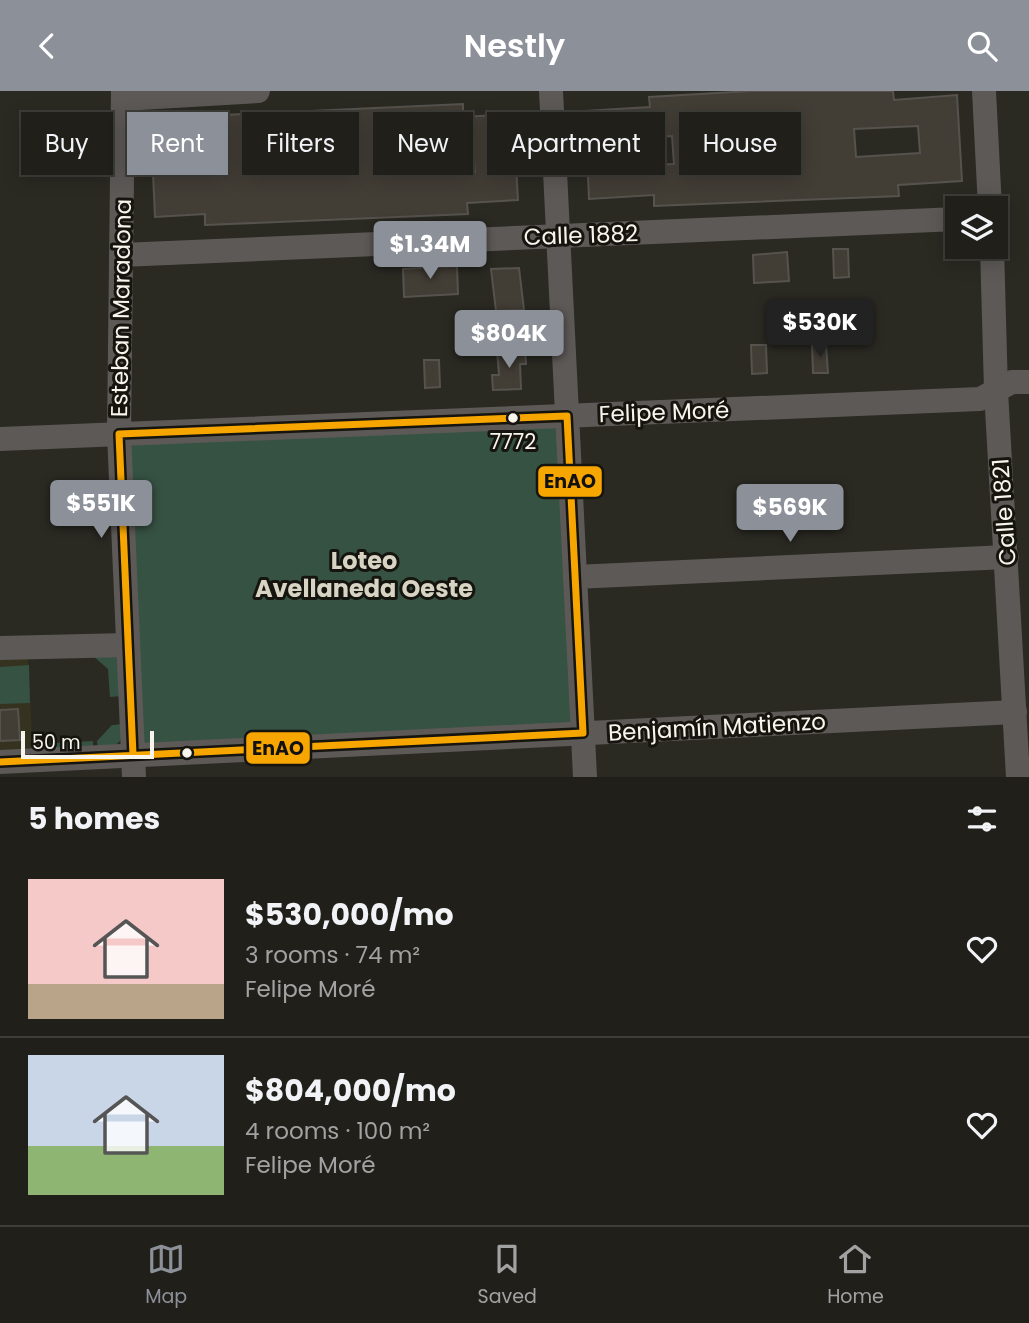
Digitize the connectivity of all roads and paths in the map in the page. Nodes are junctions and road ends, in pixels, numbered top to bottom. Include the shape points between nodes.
1 (258, 91) edge
2 (551, 91) edge
3 (984, 91) edge
4 (123, 95) edge
5 (989, 196) edge
6 (945, 220) edge
7 (558, 236) junction
8 (121, 255) junction
9 (992, 259) edge
10 (1029, 382) edge
11 (996, 391) junction
12 (567, 416) junction
13 (119, 435) junction
14 (0, 439) edge
15 (1007, 557) junction
16 (575, 577) junction
17 (128, 645) junction
18 (0, 647) edge
19 (1015, 712) junction
20 (583, 733) junction
21 (0, 762) edge
22 (134, 766) edge
23 (585, 777) edge
24 (1018, 777) edge

1 - 4 street
2 - 7 street
3 - 5 street
4 - 8 street, Esteban Maradona
6 - 7 street, Calle 1882
7 - 8 street, Calle 1882
7 - 12 street
8 - 13 street, Esteban Maradona
9 - 11 street, Calle 1821
10 - 11 street, Felipe Moré via 1013,382
11 - 12 street, Felipe Moré via 980,399
11 - 15 street, Calle 1821
12 - 13 street, Felipe Moré
12 - 16 street
13 - 14 street, Felipe Moré
13 - 17 street, Esteban Maradona
15 - 16 street
15 - 19 street, Calle 1821
16 - 20 street
17 - 18 street
17 - 22 street, Esteban Maradona
19 - 20 street, Benjamín Matienzo
19 - 24 street, Calle 1821
20 - 22 street, Benjamín Matienzo
20 - 23 street
21 - 22 street, Benjamín Matienzo

